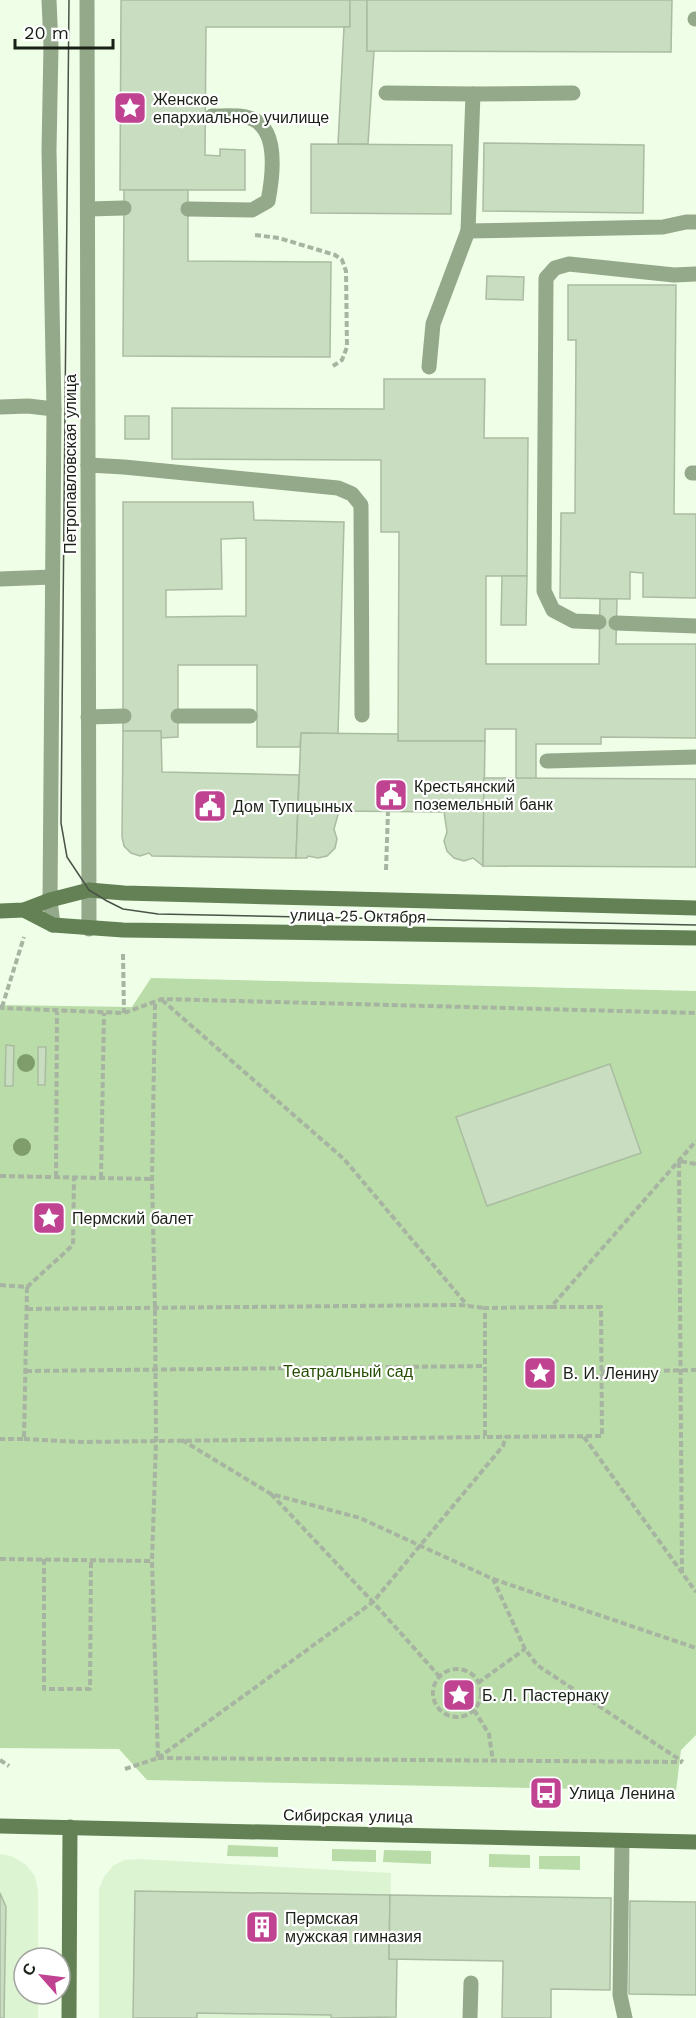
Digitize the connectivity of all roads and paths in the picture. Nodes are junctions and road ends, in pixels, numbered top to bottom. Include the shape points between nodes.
1 (49, 0) edge
2 (87, 0) edge
3 (386, 93) dead end
4 (573, 93) dead end
5 (473, 94) junction
6 (212, 116) dead end
7 (124, 208) dead end
8 (88, 209) junction
9 (188, 209) dead end
10 (696, 222) edge
11 (468, 231) junction
12 (248, 235) dead end
13 (696, 274) edge
14 (333, 366) dead end
15 (429, 368) dead end
16 (0, 407) edge
17 (54, 409) junction
18 (88, 465) junction
19 (52, 577) junction
20 (0, 579) edge
21 (599, 622) dead end
22 (616, 622) dead end
23 (696, 626) edge
24 (124, 716) dead end
25 (178, 716) dead end
26 (250, 716) dead end
27 (362, 716) dead end
28 (88, 717) junction
29 (696, 757) edge
30 (547, 760) dead end
31 (388, 812) dead end
32 (386, 870) dead end
33 (89, 890) junction
34 (50, 900) junction
35 (696, 908) edge
36 (0, 910) edge
37 (24, 910) junction
38 (53, 925) junction
39 (89, 929) junction
40 (24, 936) dead end
41 (696, 938) edge
42 (123, 946) dead end
43 (162, 999) junction
44 (155, 1003) junction
45 (1, 1006) edge
46 (57, 1011) junction
47 (104, 1013) junction
48 (124, 1013) junction
49 (696, 1013) edge
50 (696, 1141) edge
51 (679, 1161) junction
52 (696, 1164) edge
53 (0, 1176) edge
54 (56, 1177) junction
55 (74, 1178) junction
56 (101, 1178) junction
57 (152, 1179) junction
58 (0, 1285) edge
59 (27, 1287) junction
60 (467, 1305) junction
61 (551, 1307) junction
62 (155, 1308) junction
63 (485, 1308) junction
64 (27, 1309) junction
65 (485, 1366) junction
66 (155, 1369) junction
67 (680, 1370) junction
68 (696, 1370) edge
69 (26, 1371) junction
70 (601, 1372) junction
71 (506, 1436) junction
72 (584, 1436) junction
73 (485, 1437) junction
74 (0, 1439) edge
75 (24, 1439) junction
76 (182, 1440) junction
77 (156, 1441) junction
78 (271, 1494) junction
79 (420, 1546) junction
80 (0, 1559) edge
81 (44, 1559) junction
82 (91, 1560) junction
83 (152, 1561) junction
84 (682, 1573) junction
85 (493, 1579) junction
86 (696, 1593) edge
87 (373, 1602) junction
88 (696, 1648) edge
89 (525, 1649) junction
90 (439, 1676) junction
91 (478, 1683) junction
92 (474, 1710) junction
93 (158, 1758) junction
94 (0, 1760) edge
95 (493, 1762) junction
96 (9, 1766) dead end
97 (125, 1769) dead end
98 (0, 1826) edge
99 (70, 1827) junction
100 (622, 1841) junction
101 (696, 1842) edge
102 (471, 1983) dead end
103 (69, 2018) edge
104 (470, 2018) edge
105 (625, 2018) edge

1 - 17 street, Петропавловская улица
2 - 8 street, Петропавловская улица
3 - 5 street
4 - 5 street
5 - 11 street
6 - 9 street via 246,117 260,123 268,135 273,175 268,201 252,210
7 - 8 street
8 - 18 street, Петропавловская улица
10 - 11 street via 663,227
11 - 15 street via 433,324
12 - 14 path via 279,238 342,260 346,271 347,347 342,360
13 - 21 street via 569,264 555,268 546,278 544,591 553,609 563,615 574,621
16 - 17 street
17 - 19 street, Петропавловская улица
18 - 27 street via 338,488 352,494 361,505
18 - 28 street, Петропавловская улица
19 - 20 street
19 - 34 street, Петропавловская улица
22 - 23 street
24 - 28 street
25 - 26 street
28 - 33 street, Петропавловская улица
29 - 30 street
31 - 32 path
33 - 34 street, улица 25 Октября
33 - 35 street, улица 25 Октября
33 - 39 street, Петропавловская улица
34 - 37 street, улица 25 Октября
34 - 38 street, Петропавловская улица
36 - 37 street, улица 25 Октября
37 - 38 street, улица 25 Октября
38 - 39 street, улица 25 Октября
39 - 41 street, улица 25 Октября
40 - 45 path
42 - 48 path
43 - 44 path
43 - 49 path
43 - 60 path via 344,1159
44 - 48 path
44 - 57 path
45 - 46 path
46 - 47 path
46 - 54 path
47 - 48 path
47 - 56 path
50 - 51 path
51 - 52 path
51 - 61 path
51 - 67 path
53 - 54 path
54 - 55 path
55 - 56 path
55 - 59 path via 73,1245
56 - 57 path
57 - 62 path
58 - 59 path
59 - 64 path
60 - 62 path
60 - 63 path
61 - 63 path
61 - 70 path via 601,1307
62 - 64 path
62 - 66 path
63 - 65 path
64 - 69 path
65 - 66 path
65 - 73 path
66 - 69 path
66 - 77 path
67 - 68 path
67 - 70 path
67 - 84 path
69 - 75 path
70 - 72 path via 602,1436
71 - 72 path
71 - 73 path
71 - 79 path via 503,1446
72 - 84 path
73 - 76 path
74 - 75 path
75 - 77 path
76 - 77 path
76 - 78 path
77 - 83 path
78 - 79 path via 360,1518
78 - 87 path
79 - 85 path
79 - 87 path
80 - 81 path
81 - 82 path
81 - 82 path via 44,1689 90,1689
82 - 83 path
83 - 93 path
84 - 86 path
85 - 88 path
85 - 89 path
87 - 90 path
87 - 93 path
89 - 91 path
89 - 95 path via 537,1665 683,1762
90 - 91 path via 459,1669
90 - 92 path via 433,1690 439,1710 453,1718
91 - 92 path via 481,1696
92 - 95 path via 489,1734
93 - 95 path
93 - 97 path
94 - 96 path
98 - 99 street, Сибирская улица
99 - 100 street, Сибирская улица
99 - 103 street
100 - 101 street, Сибирская улица
100 - 105 street via 620,1995
102 - 104 street

